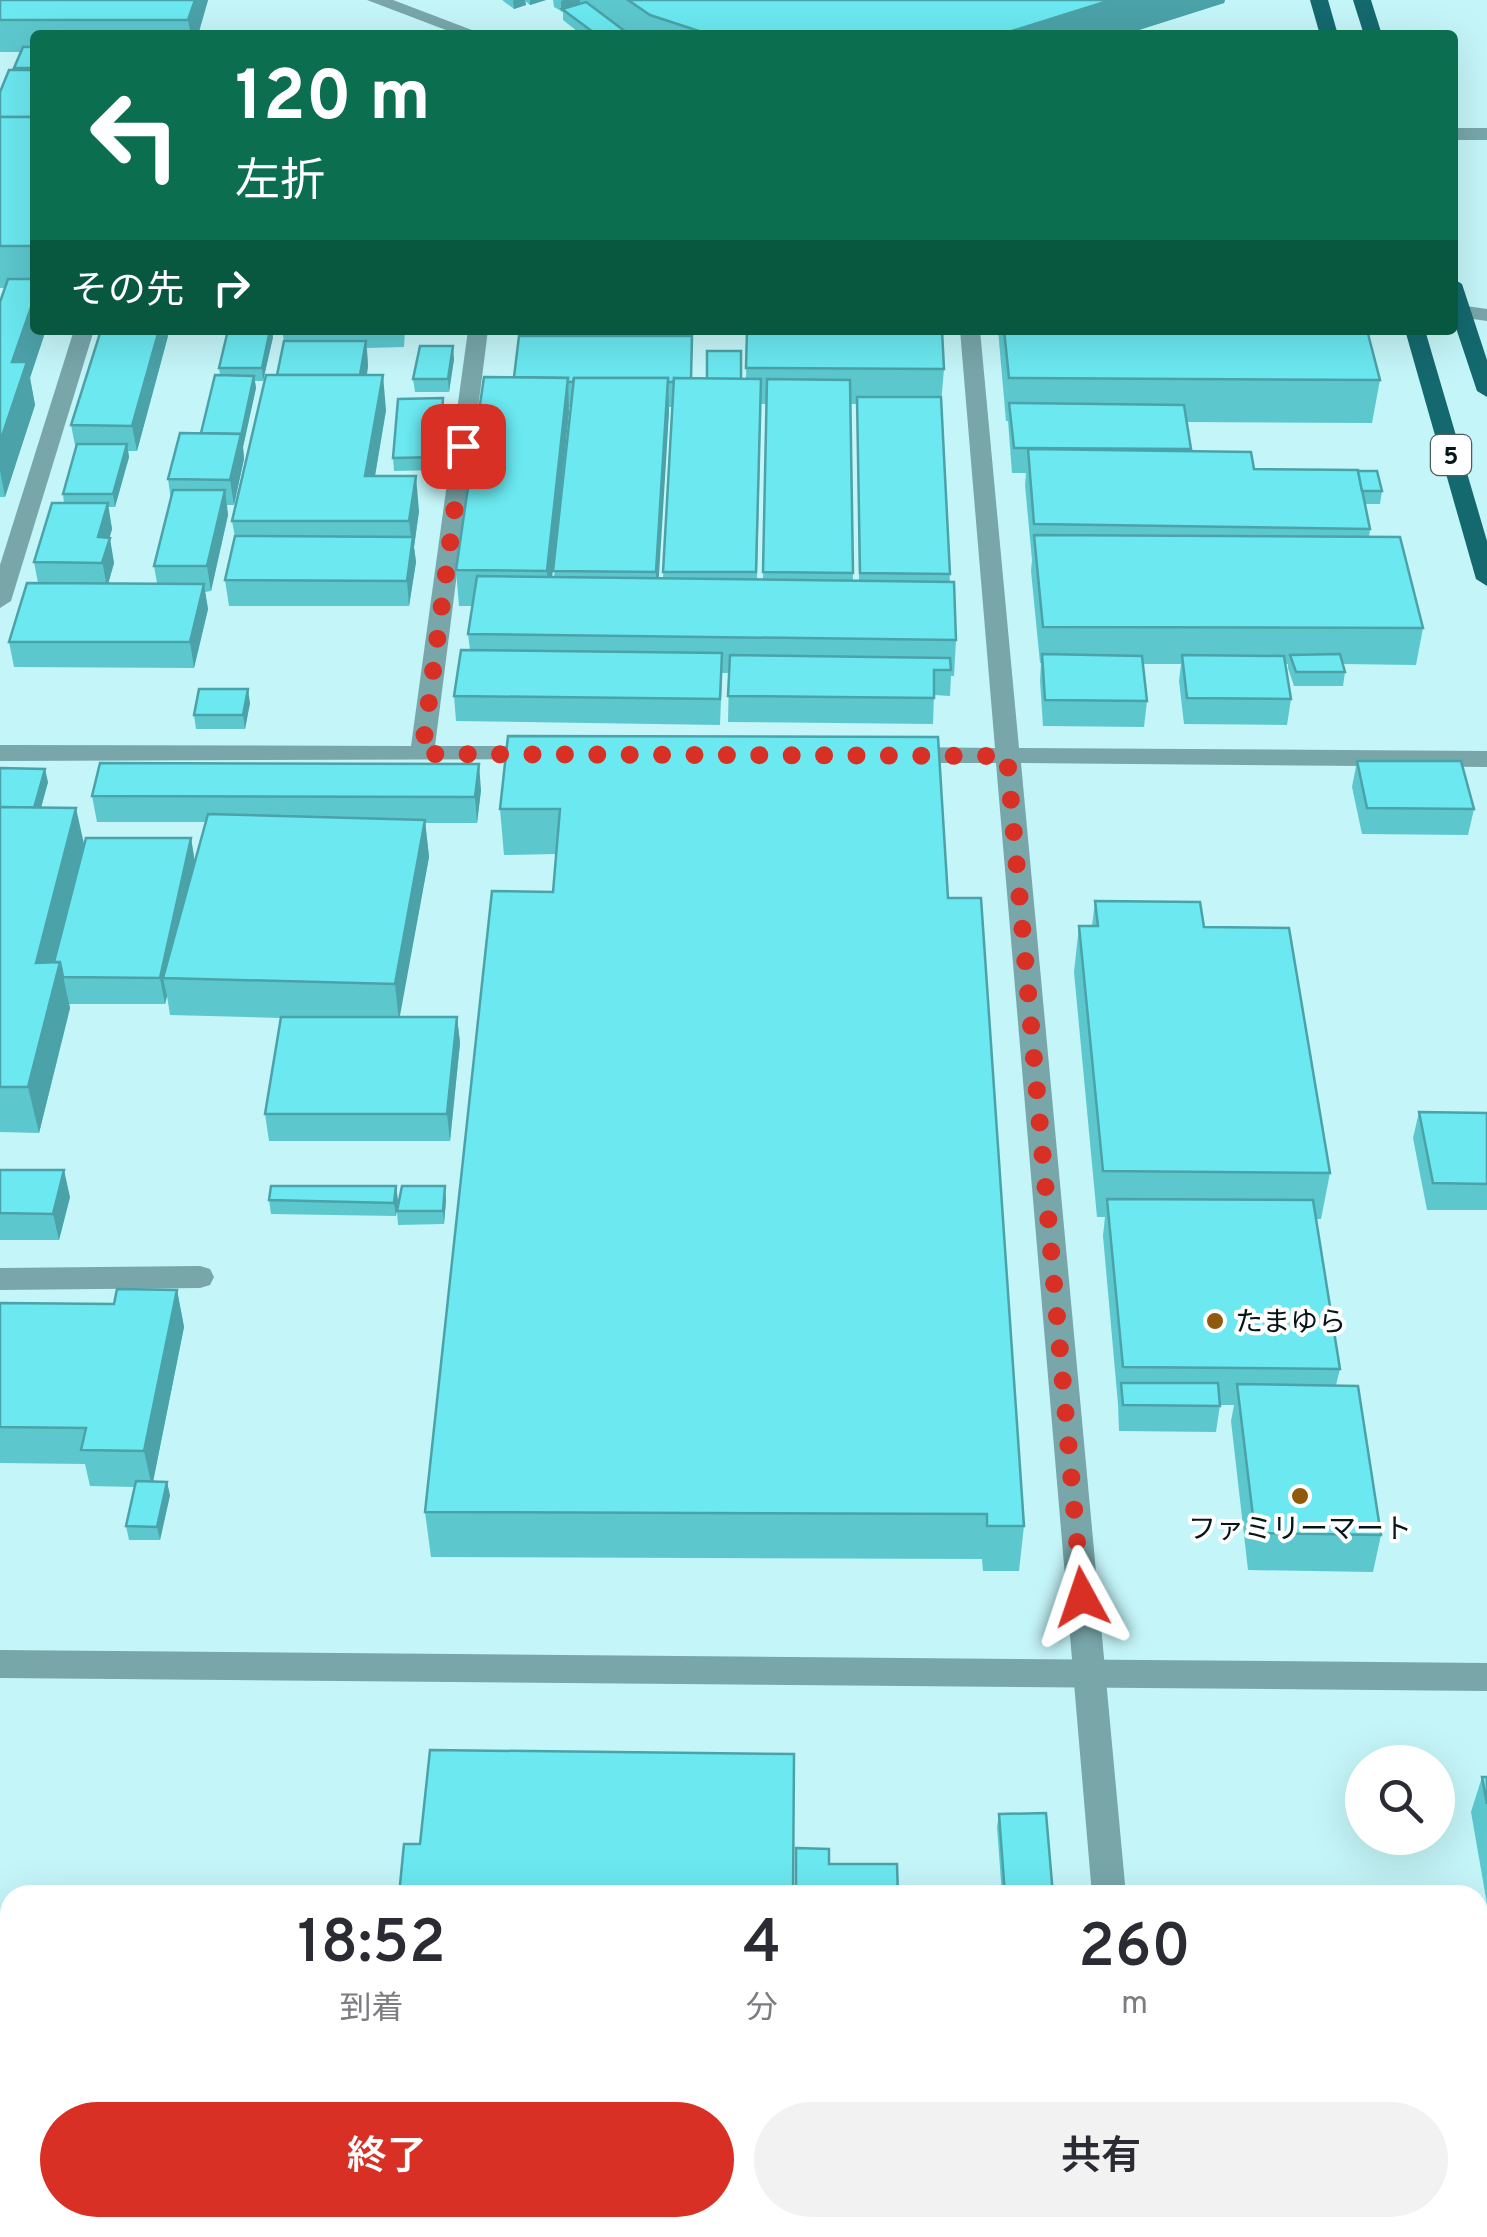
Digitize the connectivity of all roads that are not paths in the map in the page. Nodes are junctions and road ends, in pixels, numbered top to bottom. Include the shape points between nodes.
1 (376, 0) edge
2 (1319, 0) edge
3 (1362, 0) edge
4 (462, 30) edge
5 (1328, 30) edge
6 (1372, 30) edge
7 (1458, 134) edge
8 (1487, 134) edge
9 (1458, 310) edge
10 (1458, 315) edge
11 (1487, 315) edge
12 (82, 335) edge
13 (477, 335) edge
14 (970, 335) edge
15 (1416, 335) edge
16 (1487, 391) edge
17 (1487, 579) edge
18 (0, 601) edge
19 (0, 753) edge
20 (422, 754) junction
21 (559, 754) edge
22 (871, 755) edge
23 (1007, 756) junction
24 (1487, 759) edge
25 (200, 1277) dead end
26 (0, 1279) edge
27 (0, 1664) edge
28 (1088, 1674) junction
29 (1487, 1677) edge
30 (1108, 1885) edge

1 - 4 street
2 - 5 main road
3 - 6 main road
7 - 8 street
9 - 11 street
10 - 16 main road
12 - 18 street
13 - 20 street
14 - 23 street
15 - 17 main road, 5
19 - 20 street
20 - 21 street
22 - 23 street
23 - 24 street
23 - 28 street
25 - 26 street
27 - 28 street
28 - 29 street
28 - 30 street

